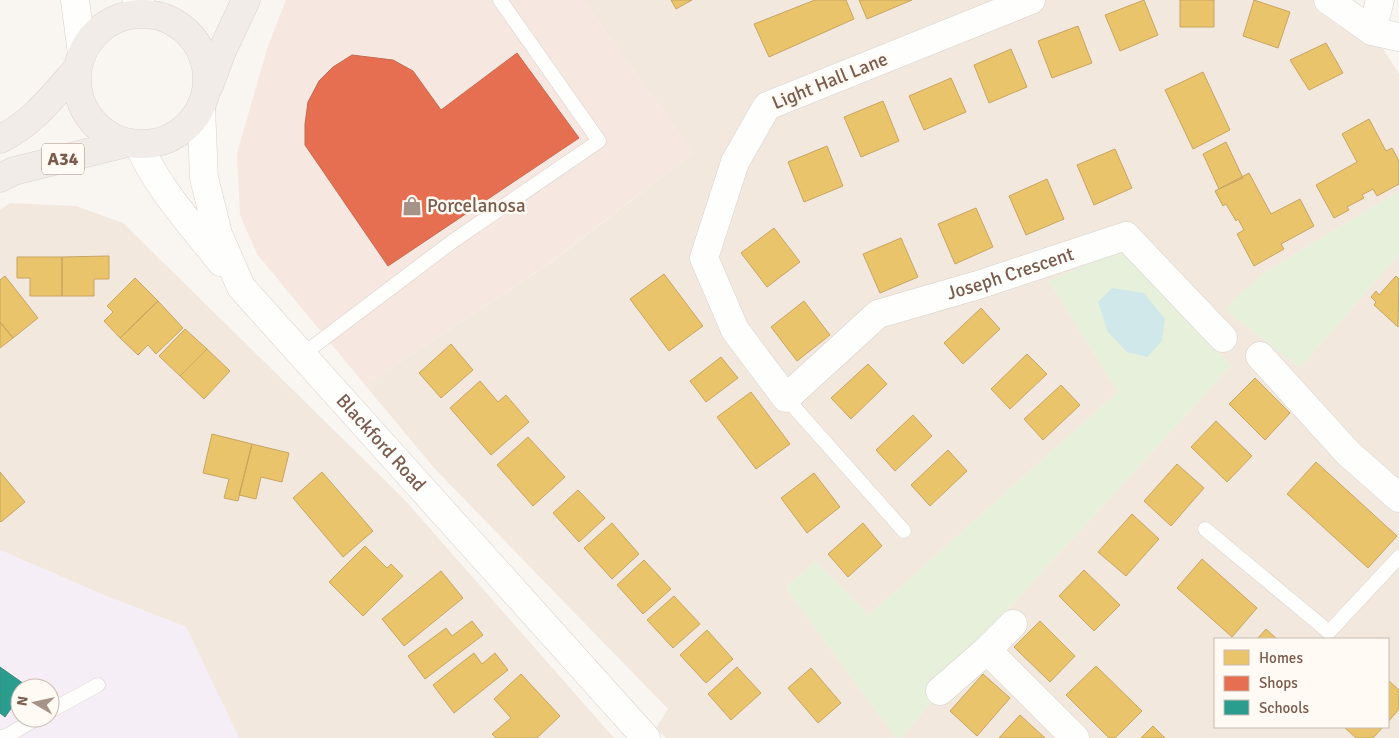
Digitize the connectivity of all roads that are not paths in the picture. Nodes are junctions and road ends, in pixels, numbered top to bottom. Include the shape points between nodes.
1 (75, 0) edge
2 (246, 0) edge
3 (500, 0) edge
4 (1031, 0) edge
5 (1328, 0) edge
6 (1380, 0) edge
7 (146, 4) edge
8 (1372, 32) junction
9 (1399, 37) edge
10 (79, 61) junction
11 (204, 100) junction
12 (0, 139) edge
13 (133, 144) junction
14 (0, 178) edge
15 (241, 286) junction
16 (1223, 338) dead end
17 (302, 355) junction
18 (1260, 356) dead end
19 (786, 398) junction
20 (1399, 498) edge
21 (1205, 529) dead end
22 (904, 531) dead end
23 (1399, 558) edge
24 (1012, 624) dead end
25 (986, 650) junction
26 (98, 685) dead end
27 (940, 691) dead end
28 (60, 706) edge
29 (20, 728) edge
30 (0, 737) edge
31 (646, 738) edge
32 (1075, 738) edge

1 - 10 street
2 - 11 highway, A34 via 222,50
3 - 17 lane via 599,141 453,241
4 - 19 street, Light Hall Lane via 767,106 735,162 704,258 736,330
5 - 8 street
6 - 8 street
7 - 10 highway, A34 via 106,24 92,37
7 - 11 highway, A34 via 186,30 200,48 207,69
8 - 9 street
10 - 12 highway, A34 via 35,116
10 - 13 highway, A34 via 77,88 88,115 109,136
11 - 13 highway, A34 via 190,123 176,136 158,143
11 - 15 street, Blackford Road via 204,178 218,234
13 - 14 highway, A34 via 14,171
13 - 15 street via 167,193
15 - 17 street, Blackford Road
16 - 19 street, Joseph Crescent via 1126,236 878,314
17 - 31 street, Blackford Road
18 - 20 street via 1348,453
19 - 22 lane
21 - 23 lane via 1329,632
24 - 25 street
25 - 27 street
25 - 32 street
26 - 28 lane
29 - 30 lane

